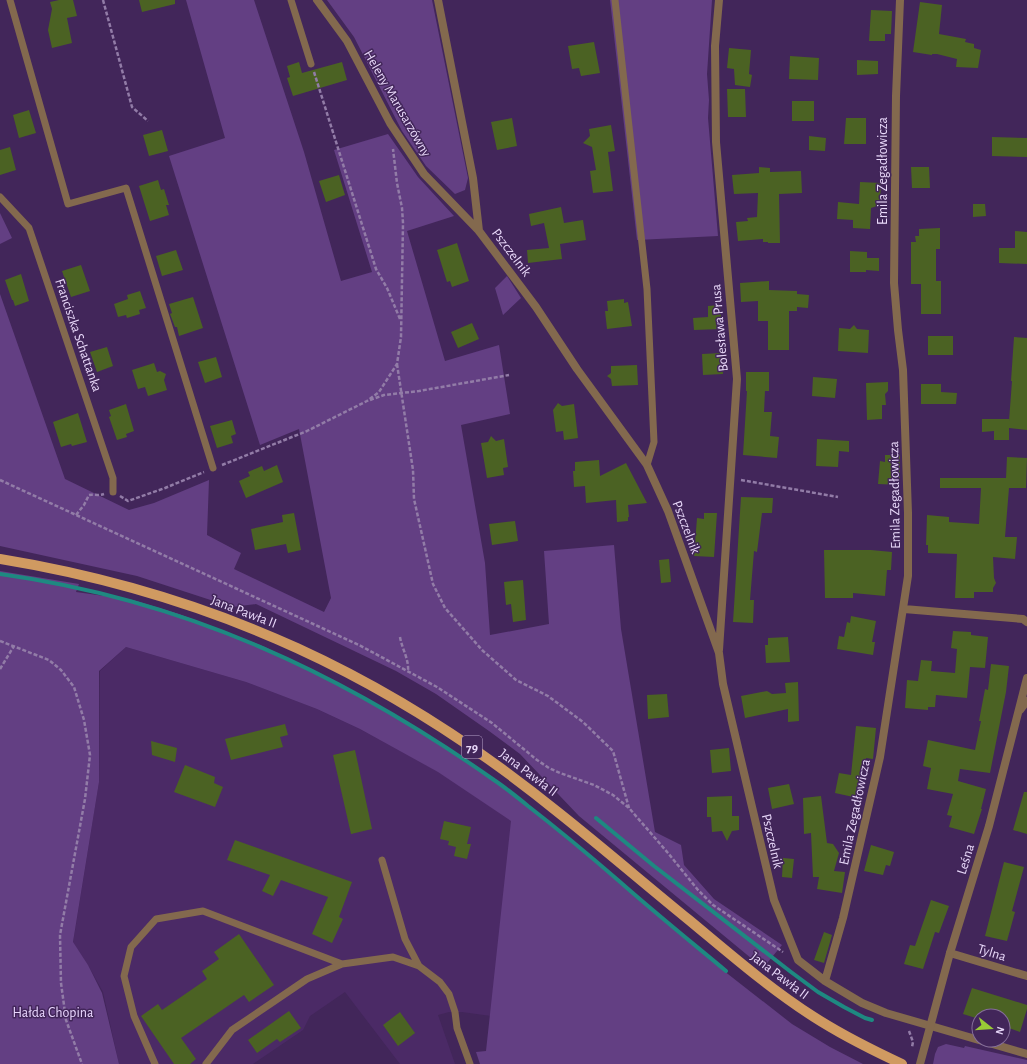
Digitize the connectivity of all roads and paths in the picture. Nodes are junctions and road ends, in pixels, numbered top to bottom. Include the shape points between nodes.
1 (10, 0) edge
2 (103, 0) edge
3 (291, 0) edge
4 (317, 0) edge
5 (438, 0) edge
6 (615, 0) edge
7 (719, 0) edge
8 (900, 0) edge
9 (311, 64) joint
10 (148, 121) dead end
11 (393, 145) dead end
12 (0, 197) edge
13 (479, 231) junction
14 (401, 322) junction
15 (397, 364) junction
16 (509, 375) dead end
17 (402, 393) junction
18 (367, 401) junction
19 (647, 465) junction
20 (213, 468) junction
21 (731, 478) junction
22 (113, 492) junction
23 (838, 497) dead end
24 (76, 515) dead end
25 (0, 559) edge
26 (904, 609) junction
27 (1027, 622) edge
28 (400, 637) dead end
29 (0, 641) edge
30 (14, 646) junction
31 (719, 653) junction
32 (0, 669) edge
33 (408, 671) dead end
34 (1027, 678) edge
35 (1027, 701) edge
36 (1020, 710) junction
37 (629, 808) dead end
38 (382, 860) dead end
39 (950, 953) junction
40 (342, 964) junction
41 (419, 966) junction
42 (1027, 976) edge
43 (825, 981) junction
44 (930, 1025) junction
45 (904, 1028) dead end
46 (911, 1052) dead end
47 (1027, 1054) edge
48 (82, 1064) edge
49 (155, 1064) edge
50 (206, 1064) edge
51 (470, 1064) edge
52 (902, 1064) edge
53 (920, 1064) edge

1 - 20 lane via 68,204 126,188
2 - 10 path via 132,107
3 - 9 lane
4 - 13 street, Heleny Marusarzówny via 347,41 390,123 424,174
5 - 13 street, Pszczelnik via 473,178
6 - 19 lane via 648,289 654,442
7 - 21 street, Bolesława Prusa via 715,46 716,142 737,379
8 - 26 street, Emila Zegadłowicza via 894,283 903,370 908,513 908,576
9 - 14 path via 376,269
11 - 14 path via 402,208
12 - 22 lane, Franciszka Schattanka via 29,228 113,478
13 - 19 street, Pszczelnik
14 - 15 path
15 - 17 path
15 - 18 path via 379,392
16 - 17 path
17 - 18 path via 384,395
17 - 37 path via 413,470 414,499 433,584 445,608 482,650 516,680 548,696 583,722 613,751
18 - 20 path via 307,431
19 - 31 street, Pszczelnik via 668,511
20 - 22 path via 128,501
21 - 23 path
21 - 31 street, Bolesława Prusa
22 - 24 path via 89,495
25 - 52 main road, Jana Pawła II / 79 via 115,583 204,610 290,644 342,668 387,693 439,725 515,778 770,986 841,1034
26 - 27 street via 1023,619
26 - 43 street, Emila Zegadłowicza via 880,757 844,918
28 - 33 path via 409,664
29 - 30 path
30 - 32 path
30 - 48 path via 48,660 61,670 74,687 84,720 90,755 85,799 60,935 61,983 66,1020
31 - 43 street, Pszczelnik via 723,684 774,900 798,960
34 - 36 street
35 - 36 street, Leśna
36 - 39 street, Leśna via 989,826
38 - 41 lane via 405,939
39 - 42 street, Tylna
39 - 44 street, Leśna
40 - 41 lane via 393,957
40 - 49 lane via 203,911 156,919 130,947 124,976 134,1016
40 - 50 lane via 307,979 232,1030
41 - 51 lane via 440,982 450,994 457,1028
43 - 44 street, Pszczelnik via 862,1003 886,1013
44 - 47 street, Pszczelnik
44 - 53 street, Leśna
45 - 46 path via 910,1032 913,1042

